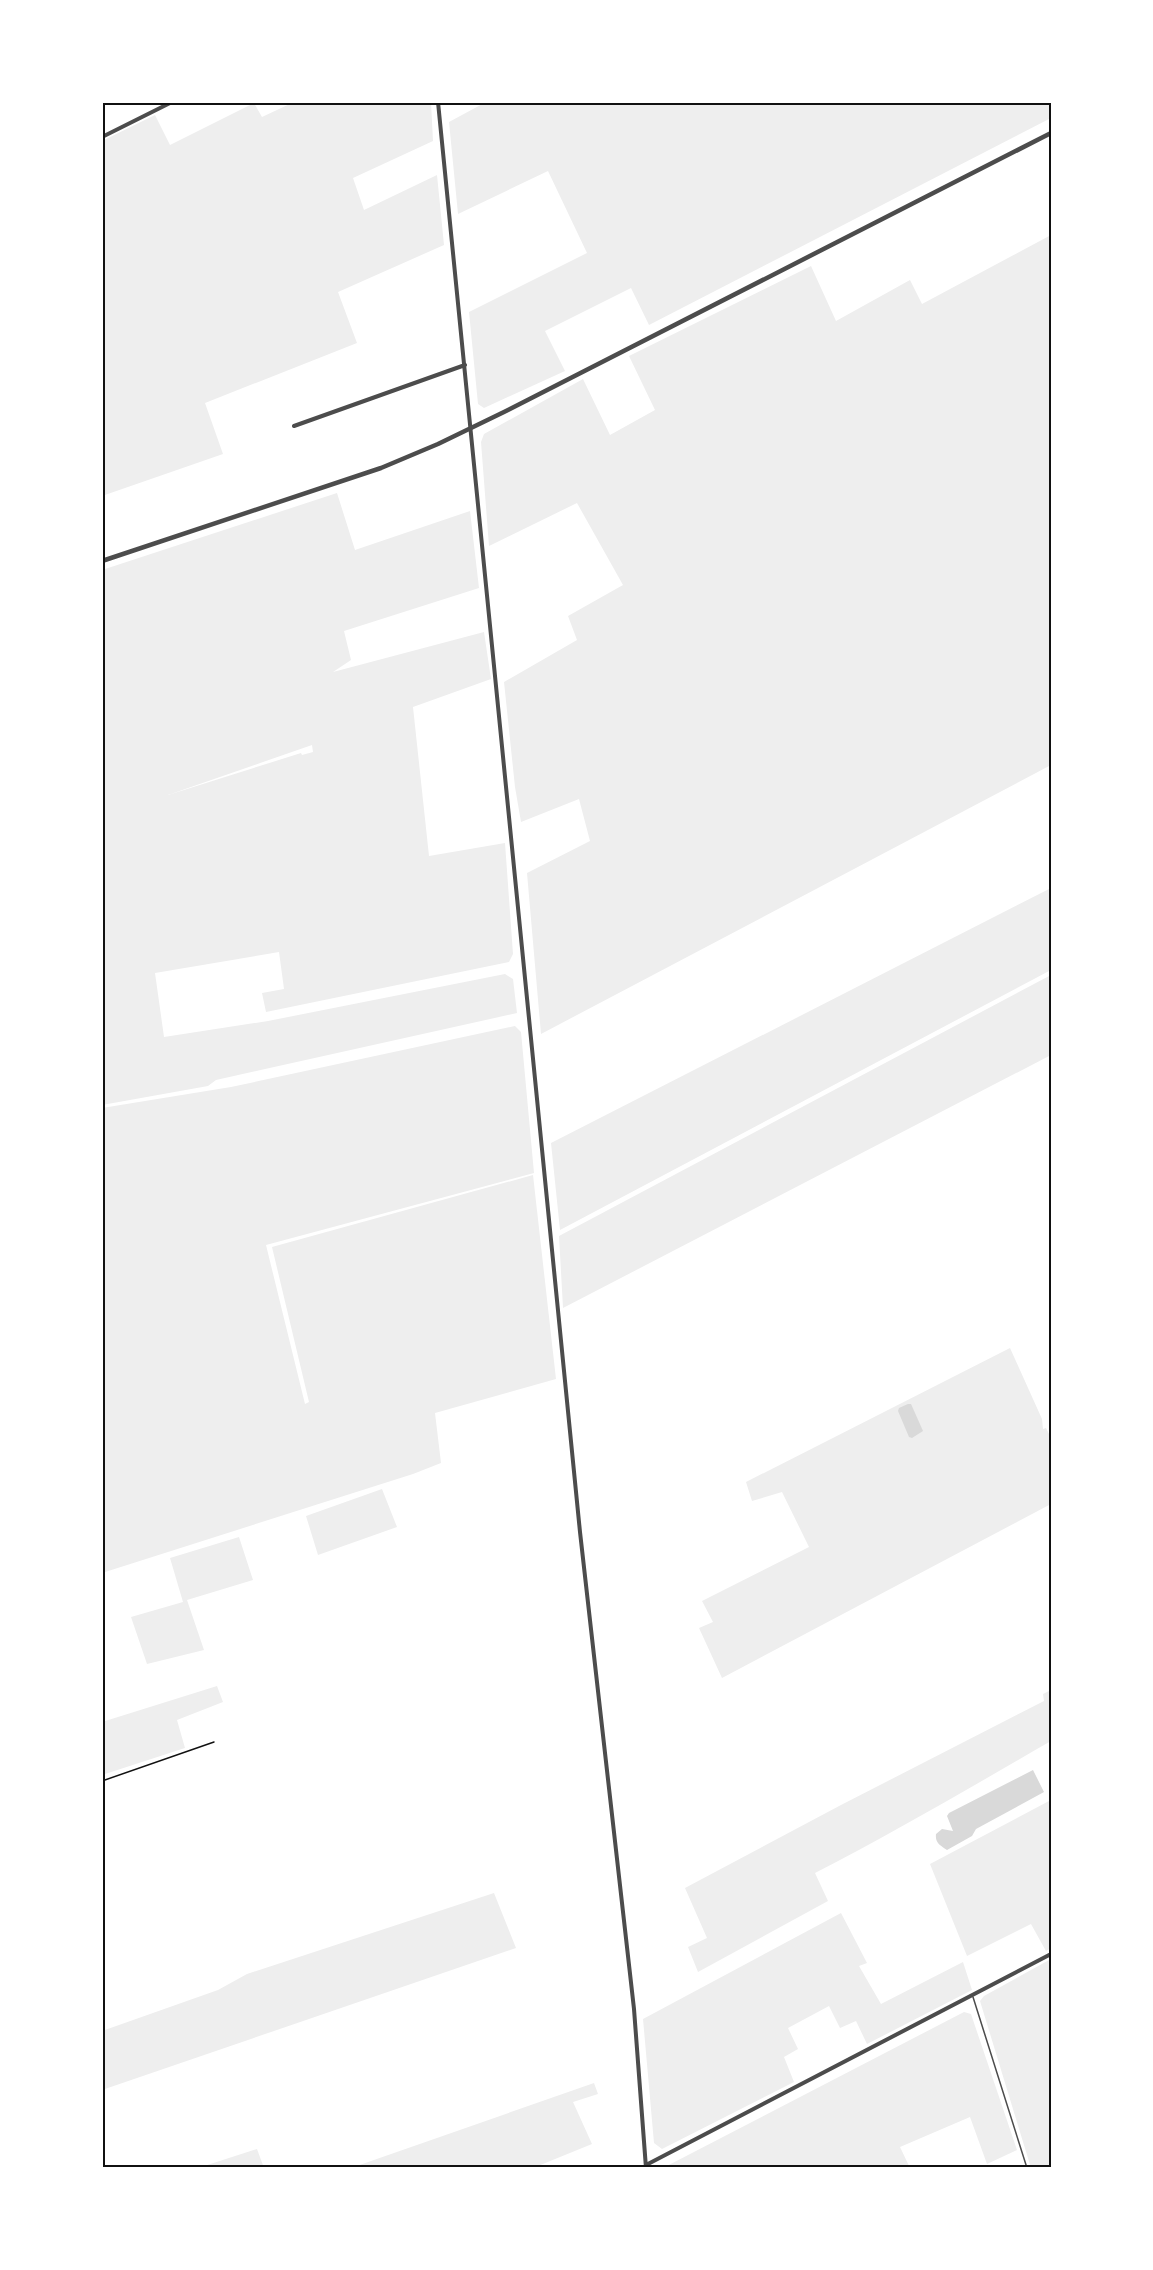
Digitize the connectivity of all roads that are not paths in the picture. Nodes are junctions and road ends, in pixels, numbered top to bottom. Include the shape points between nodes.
1 (172, 102) edge
2 (438, 102) edge
3 (1051, 133) edge
4 (102, 137) edge
5 (465, 365) junction
6 (294, 426) dead end
7 (471, 428) junction
8 (102, 561) edge
9 (1051, 1954) edge
10 (973, 1995) junction
11 (646, 2167) edge
12 (1027, 2168) edge

1 - 4 street
2 - 5 street
3 - 7 street
5 - 6 street
5 - 7 street
7 - 8 street via 381,468
7 - 11 street via 579,1522 634,2009
9 - 10 street
10 - 11 street
10 - 12 lane

